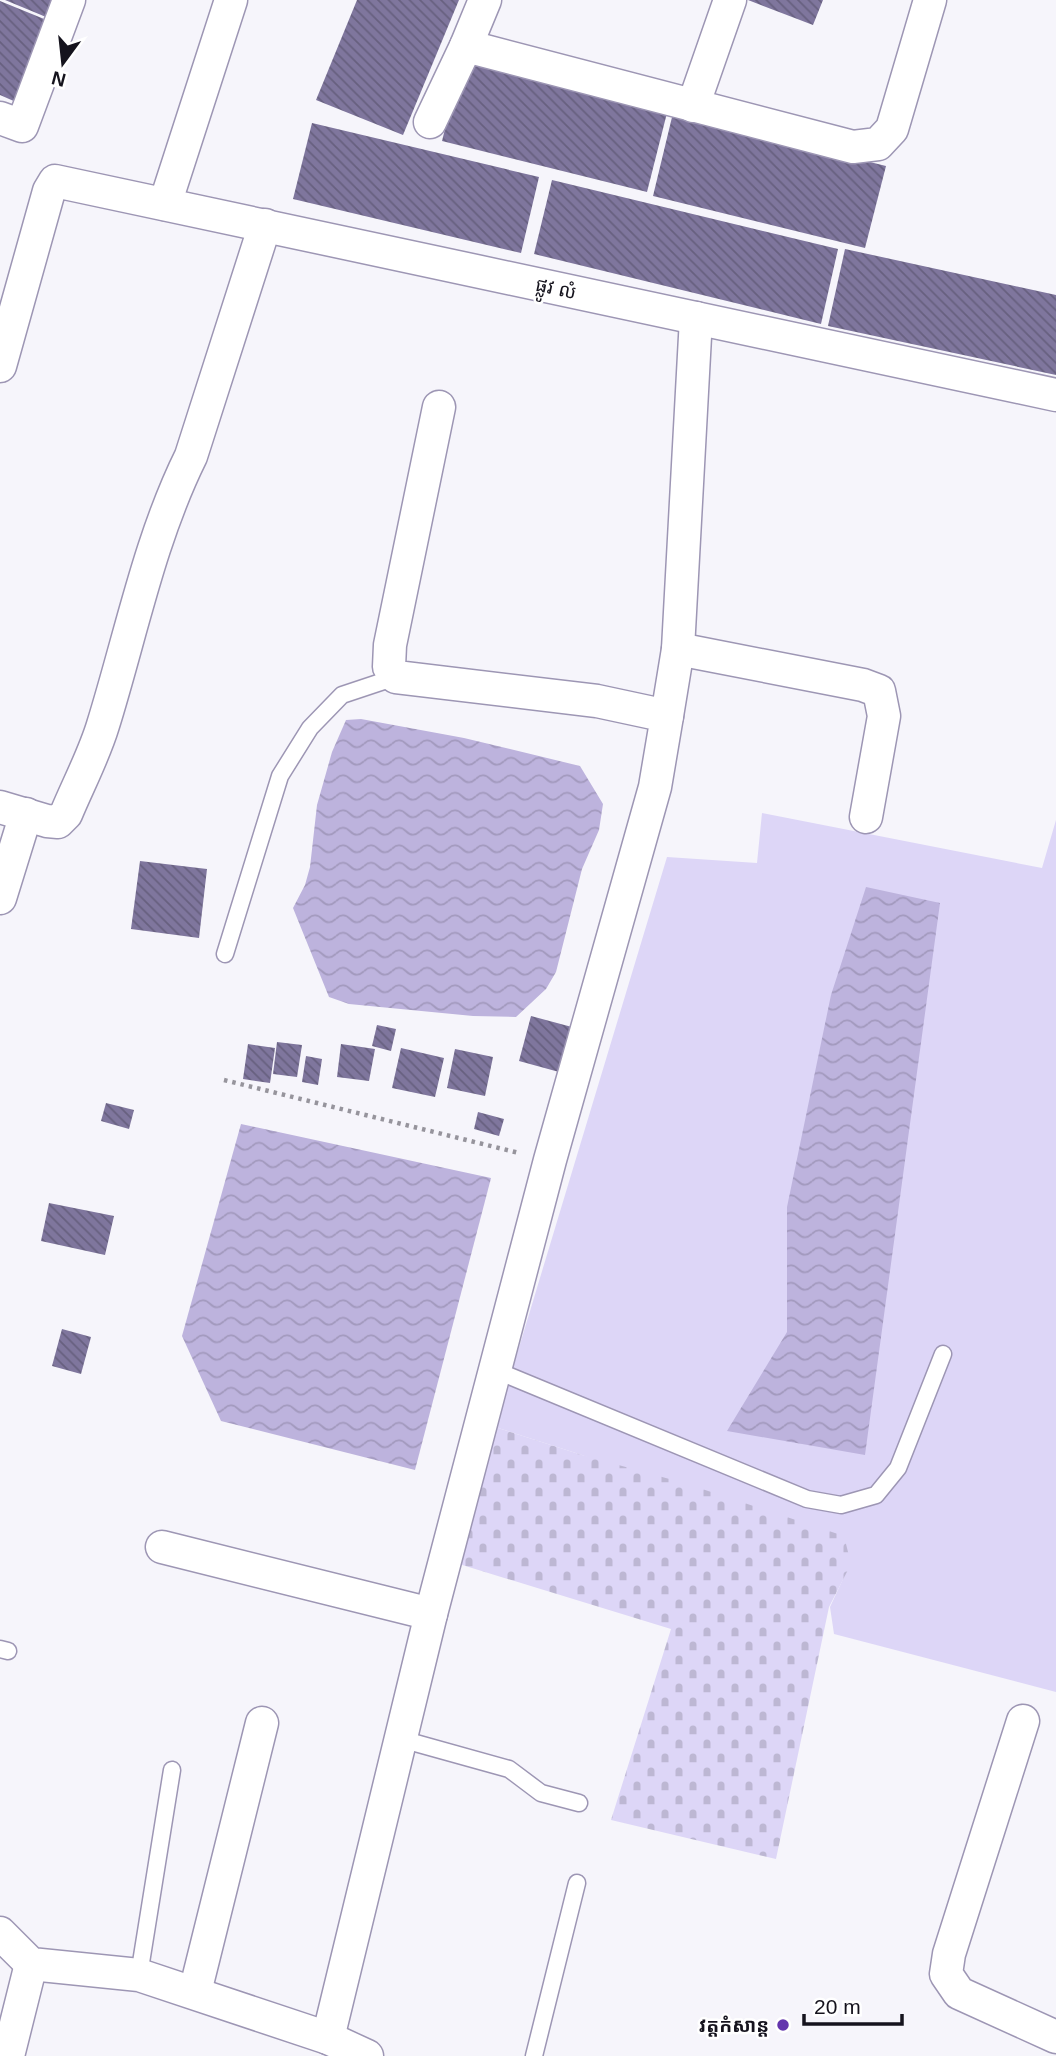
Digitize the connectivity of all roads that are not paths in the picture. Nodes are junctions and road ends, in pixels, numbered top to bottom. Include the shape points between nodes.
1 (69, 0) edge
2 (231, 0) edge
3 (485, 0) edge
4 (730, 0) edge
5 (930, 0) edge
6 (466, 46) junction
7 (693, 106) junction
8 (0, 118) edge
9 (430, 122) dead end
10 (165, 204) junction
11 (265, 225) junction
12 (696, 318) junction
13 (0, 366) edge
14 (1056, 395) edge
15 (439, 407) dead end
16 (678, 649) junction
17 (396, 677) junction
18 (667, 716) junction
19 (13, 810) edge
20 (866, 817) dead end
21 (0, 898) edge
22 (226, 954) dead end
23 (943, 1354) dead end
24 (495, 1370) junction
25 (162, 1547) dead end
26 (431, 1614) junction
27 (1023, 1721) dead end
28 (262, 1723) dead end
29 (401, 1740) junction
30 (172, 1770) dead end
31 (579, 1803) dead end
32 (577, 1883) dead end
33 (0, 1933) edge
34 (31, 1964) junction
35 (139, 1975) junction
36 (195, 1992) junction
37 (1056, 2037) edge
38 (328, 2038) junction
39 (8, 2056) edge
40 (367, 2056) edge
41 (534, 2056) edge

1 - 8 street via 22,126
2 - 10 street
3 - 6 street
4 - 7 street
5 - 7 street via 892,128 878,144 853,148
6 - 7 street
6 - 9 street
10 - 11 street, ផ្លូវ លំ
10 - 13 street, ផ្លូវ លំ via 55,181
11 - 12 street, ផ្លូវ លំ
11 - 19 street via 191,456 159,529 102,729 66,814 58,822
12 - 14 street, ផ្លូវ លំ
12 - 16 street
15 - 17 street via 390,645 389,667
16 - 18 street
16 - 20 street via 878,691 884,716
17 - 18 street via 597,701
17 - 22 lane via 342,695 310,728 280,776
18 - 24 street via 655,787
19 - 21 street
23 - 24 lane via 898,1468 876,1495 841,1505 807,1499
24 - 26 street
25 - 26 street
26 - 29 street
27 - 37 street via 946,1974 959,1993
28 - 36 street
29 - 31 lane via 509,1769 541,1793
29 - 38 street
30 - 35 lane
32 - 41 lane
33 - 34 street
34 - 35 street
34 - 39 street
35 - 36 street
36 - 38 street
38 - 40 street

